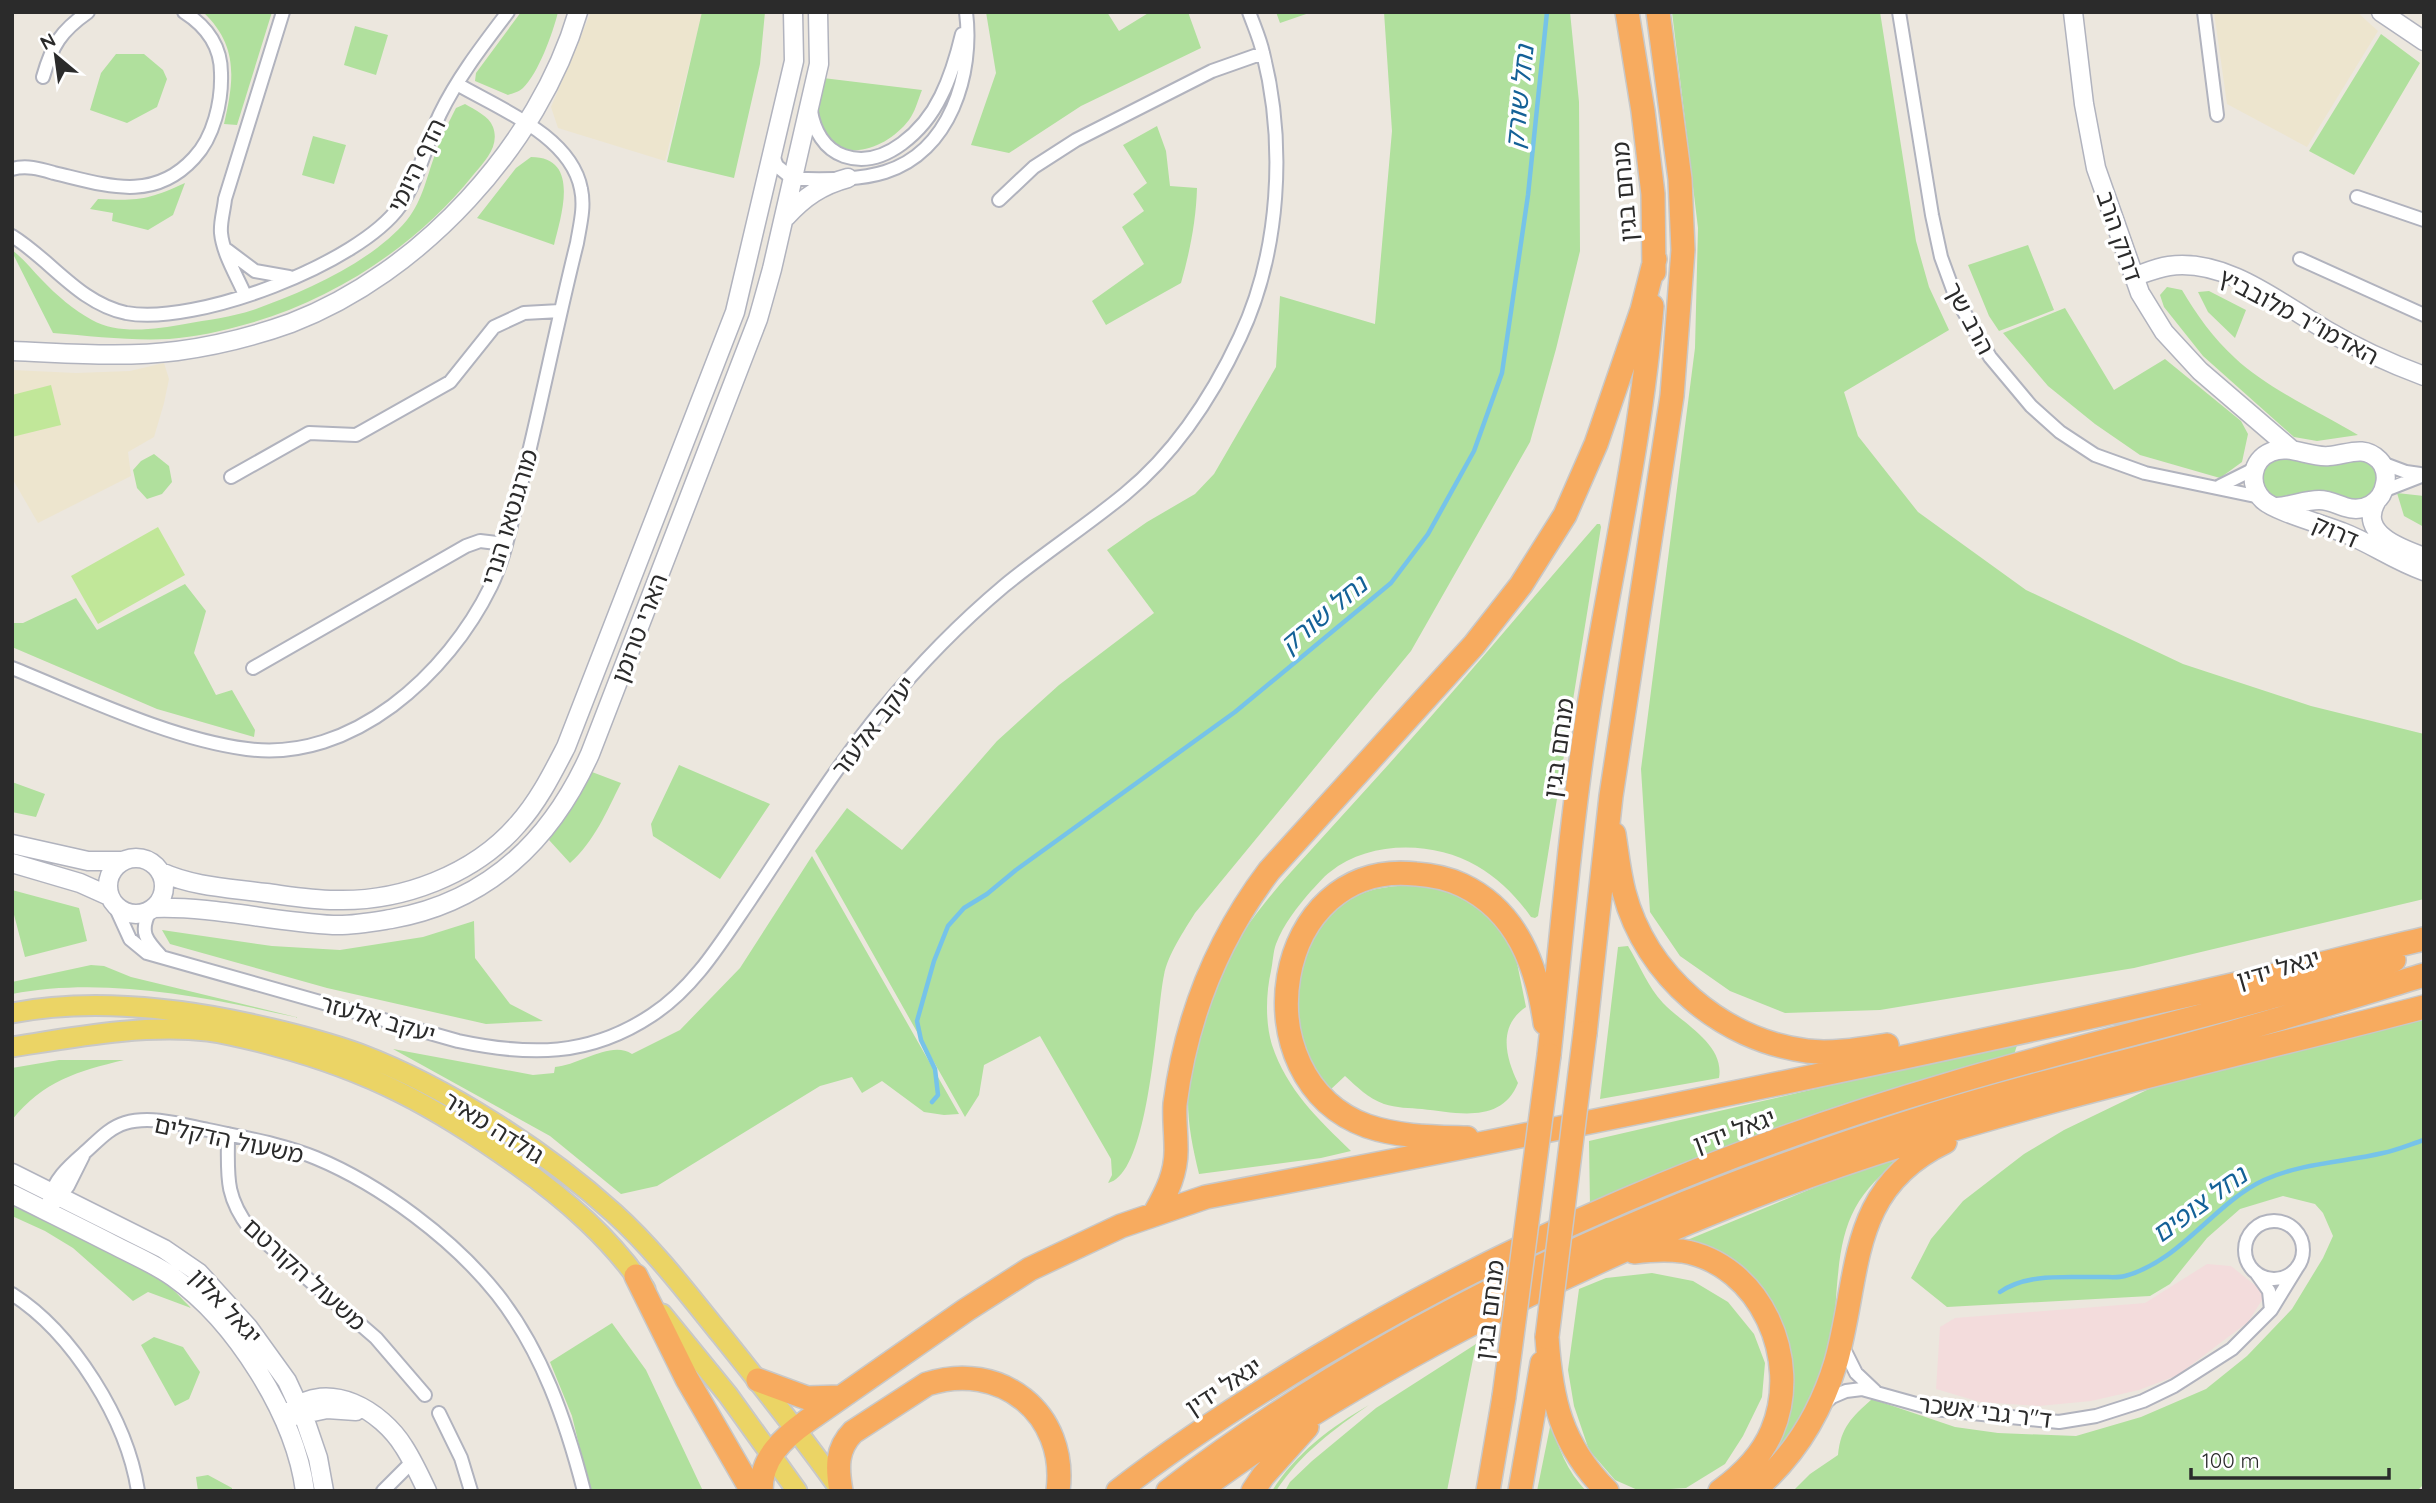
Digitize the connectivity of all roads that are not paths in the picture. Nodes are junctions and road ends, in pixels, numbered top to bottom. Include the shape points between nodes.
1 (88, 12) edge
2 (184, 12) edge
3 (283, 12) edge
4 (508, 12) edge
5 (578, 12) edge
6 (793, 12) edge
7 (818, 12) edge
8 (1249, 12) edge
9 (1627, 12) edge
10 (1658, 12) edge
11 (1899, 12) edge
12 (2073, 12) edge
13 (2204, 12) edge
14 (2381, 12) edge
15 (966, 15) edge
16 (2424, 41) edge
17 (1264, 53) junction
18 (43, 76) dead end
19 (457, 84) junction
20 (811, 104) junction
21 (2217, 115) dead end
22 (526, 124) junction
23 (773, 156) junction
24 (12, 169) edge
25 (848, 178) junction
26 (793, 179) junction
27 (2357, 197) dead end
28 (999, 200) dead end
29 (784, 220) junction
30 (2424, 220) edge
31 (12, 236) edge
32 (224, 248) junction
33 (1656, 259) junction
34 (2300, 259) dead end
35 (2133, 277) junction
36 (293, 278) junction
37 (245, 295) junction
38 (561, 311) junction
39 (2424, 315) edge
40 (12, 351) edge
41 (2424, 376) edge
42 (2253, 418) junction
43 (2292, 450) junction
44 (2382, 463) junction
45 (2256, 465) junction
46 (2424, 475) edge
47 (231, 477) dead end
48 (2217, 488) junction
49 (2260, 497) junction
50 (2379, 497) junction
51 (2277, 507) junction
52 (505, 544) junction
53 (2424, 557) edge
54 (2424, 570) edge
55 (12, 668) edge
56 (253, 668) dead end
57 (1611, 796) junction
58 (15, 844) edge
59 (122, 862) junction
60 (12, 863) edge
61 (161, 872) junction
62 (111, 900) junction
63 (152, 910) junction
64 (2424, 939) edge
65 (2424, 950) edge
66 (164, 959) junction
67 (2424, 975) edge
68 (2424, 1007) edge
69 (12, 1013) edge
70 (2057, 1023) junction
71 (12, 1047) edge
72 (1549, 1055) junction
73 (2056, 1101) junction
74 (228, 1134) junction
75 (1519, 1137) junction
76 (12, 1173) edge
77 (12, 1194) edge
78 (56, 1195) junction
79 (47, 1211) junction
80 (1155, 1213) junction
81 (1604, 1258) junction
82 (2298, 1266) junction
83 (2257, 1274) junction
84 (636, 1276) junction
85 (12, 1294) edge
86 (2271, 1310) junction
87 (1842, 1337) junction
88 (1545, 1378) junction
89 (758, 1380) junction
90 (1879, 1393) junction
91 (425, 1395) dead end
92 (840, 1397) junction
93 (1325, 1406) junction
94 (301, 1410) junction
95 (1816, 1412) junction
96 (439, 1413) dead end
97 (283, 1417) junction
98 (797, 1428) junction
99 (771, 1454) junction
100 (412, 1462) junction
101 (138, 1491) edge
102 (305, 1491) edge
103 (324, 1491) edge
104 (383, 1491) edge
105 (427, 1491) edge
106 (471, 1491) edge
107 (584, 1491) edge
108 (752, 1491) edge
109 (761, 1491) edge
110 (797, 1491) edge
111 (841, 1491) edge
112 (1058, 1491) edge
113 (1118, 1491) edge
114 (1168, 1491) edge
115 (1199, 1491) edge
116 (1253, 1491) edge
117 (1488, 1491) edge
118 (1520, 1491) edge
119 (1607, 1491) edge
120 (1720, 1491) edge
121 (1753, 1491) edge

1 - 18 street via 60,36
2 - 24 street via 208,32 221,64 214,121 204,146 189,164 175,175 139,188 120,188 28,167
3 - 32 street via 225,200
4 - 19 street, הדף היומי
5 - 22 street via 552,79
6 - 23 street, הארי טרומן via 794,61
7 - 20 street, הארי טרומן via 819,64
8 - 17 street, יעקב אלעזר
9 - 33 highway, מנחם בגין via 1652,180
10 - 57 highway via 1680,179 1683,250 1672,396
11 - 48 street, הרב שך via 1941,257 1956,298 1983,347 2031,406 2077,445 2128,468
12 - 35 street, דרוק הרב via 2096,168
13 - 21 street
14 - 16 street
15 - 20 street via 956,60 941,97 918,128 891,151 863,158 841,155 818,134
15 - 25 street via 964,76 940,130 915,158 887,172
17 - 28 street via 1212,71 1076,140 1034,167
17 - 66 street, יעקב אלעזר via 1276,129 1275,201 1263,270 1250,309 1211,393 1173,446 1129,491 1004,587 905,683 860,738 718,946 687,985 655,1014 622,1034 589,1045 522,1051 458,1041
19 - 22 street, מורגנטאו הנרי
19 - 36 street, הדף היומי via 390,219 371,236
20 - 26 street, הארי טרומן
22 - 38 street, מורגנטאו הנרי via 560,148 581,190 583,209
22 - 40 street via 482,184 434,232 360,288 291,323 176,351
23 - 26 street via 777,166
23 - 61 street, הארי טרומן via 738,300 716,362 566,747 518,824 487,853 449,876 368,898 307,898 190,883
25 - 26 street
25 - 29 street via 814,191
26 - 29 street, הארי טרומן
27 - 30 street
29 - 63 street, הארי טרומן via 744,358 590,754 537,841 502,873 460,898 420,914 337,925 186,908
31 - 37 street, הדף היומי via 81,292 125,313 173,314
32 - 36 street via 254,271
32 - 37 street
33 - 72 highway, מנחם בגין via 1648,353 1587,720
33 - 80 highway via 1596,444 1565,515 1521,586 1474,645 1269,871 1244,904 1213,963 1191,1024 1175,1106 1176,1164
34 - 39 street
35 - 41 street, האדמו"ר מלובביץ via 2183,265 2226,274 2361,350
35 - 42 street, דרוק הרב via 2164,332 2200,372
36 - 37 street, הדף היומי
38 - 47 street via 524,313 494,327 450,382 356,435 309,432
38 - 52 street, מורגנטאו הנרי
42 - 43 street, דרוק הרב
42 - 45 street via 2261,438
43 - 44 street via 2329,456 2359,450
43 - 45 street via 2270,452
44 - 46 street
44 - 50 street via 2386,478
45 - 48 street
45 - 49 street via 2253,481
46 - 50 street
48 - 49 street, הרב שך
49 - 51 street, דרוק
50 - 51 street via 2353,509 2326,500
50 - 53 street via 2373,520 2383,539
51 - 54 street, דרוק
52 - 55 street, מורגנטאו הנרי via 492,585 477,612 436,666 374,719 305,747 248,750 197,739
52 - 56 street via 480,541 466,546
57 - 70 highway via 1624,892 1640,934 1663,970 1695,1003 1729,1027 1808,1051 1850,1050
57 - 88 highway, bridge
58 - 59 street via 76,859
59 - 61 street via 144,859
59 - 62 street via 109,878
60 - 62 street via 80,883
61 - 63 street via 164,894
62 - 63 street via 132,914
62 - 66 street, יעקב אלעזר via 130,939
63 - 66 street via 144,923 146,936
64 - 70 highway
65 - 113 highway, יגאל ידין via 2240,1006 1948,1084 1710,1166 1483,1266 1396,1312 1252,1397
67 - 114 highway, יגאל ידין via 1925,1116 1643,1220 1407,1335 1261,1424
68 - 73 highway
69 - 89 main road, גולדה מאיר via 97,1005 214,1016 326,1043 400,1072 509,1134 614,1213
70 - 75 highway
71 - 84 main road, גולדה מאיר via 136,1031 208,1031 352,1069 427,1105 522,1169 598,1232
72 - 75 highway via 1542,1004 1522,943 1491,903 1452,880 1404,872 1356,883 1313,917 1298,941 1286,980 1287,1021 1311,1082 1343,1114 1398,1134
72 - 117 highway, מנחם בגין, bridge
73 - 81 highway via 1908,1143 1776,1188
73 - 87 highway via 1961,1134 1915,1158 1900,1172 1877,1203 1861,1239
74 - 78 street, משעול הדקלים via 178,1124 124,1123 85,1153
74 - 91 street, משעול הקורטם via 228,1184 236,1211 250,1229 376,1338
74 - 107 street, משעול הדקלים via 275,1144 353,1176 435,1233 468,1263 496,1293 541,1366
75 - 80 highway via 1206,1197
76 - 78 street, יגאל אלון
77 - 79 street, יגאל אלון
78 - 79 street, משעול הדקלים
78 - 94 street, יגאל אלון via 164,1249 199,1273 262,1344
79 - 97 street, יגאל אלון via 155,1265 186,1287 247,1355
80 - 92 highway via 1030,1269
81 - 93 highway via 1418,1352
81 - 120 highway via 1654,1250 1683,1251 1705,1259 1738,1278 1755,1295 1769,1320 1783,1371 1772,1431 1747,1468
82 - 83 street via 2284,1278
82 - 83 street via 2301,1240 2290,1226 2272,1221 2255,1228 2246,1244 2247,1261
82 - 86 street, ד"ר גבי אשכר
83 - 86 street via 2269,1291
84 - 99 main road, גולדה מאיר
84 - 108 highway via 687,1379
85 - 101 street via 66,1343 102,1395 127,1448
86 - 90 street, ד"ר גבי אשכר via 2232,1349 2200,1371 2143,1401 2096,1416 2059,1422 1934,1409
87 - 90 street, ד"ר גבי אשכר via 1853,1370
87 - 95 highway
88 - 118 highway
88 - 119 highway via 1572,1447 1585,1469
89 - 92 highway via 807,1398
89 - 98 main road, גולדה מאיר
90 - 95 street, ד"ר גבי אשכר via 1846,1391 1827,1400
92 - 98 highway
93 - 115 highway
93 - 116 highway
94 - 97 street
94 - 100 street via 373,1415 394,1434
94 - 103 street, יגאל אלון
95 - 121 highway via 1795,1447
96 - 106 street
97 - 102 street, יגאל אלון
98 - 99 highway
98 - 111 main road, גולדה מאיר
99 - 109 highway
99 - 110 main road, גולדה מאיר
100 - 104 street
100 - 105 street
111 - 112 highway via 839,1456 853,1432 927,1384 965,1378 1010,1390 1036,1410 1059,1457

